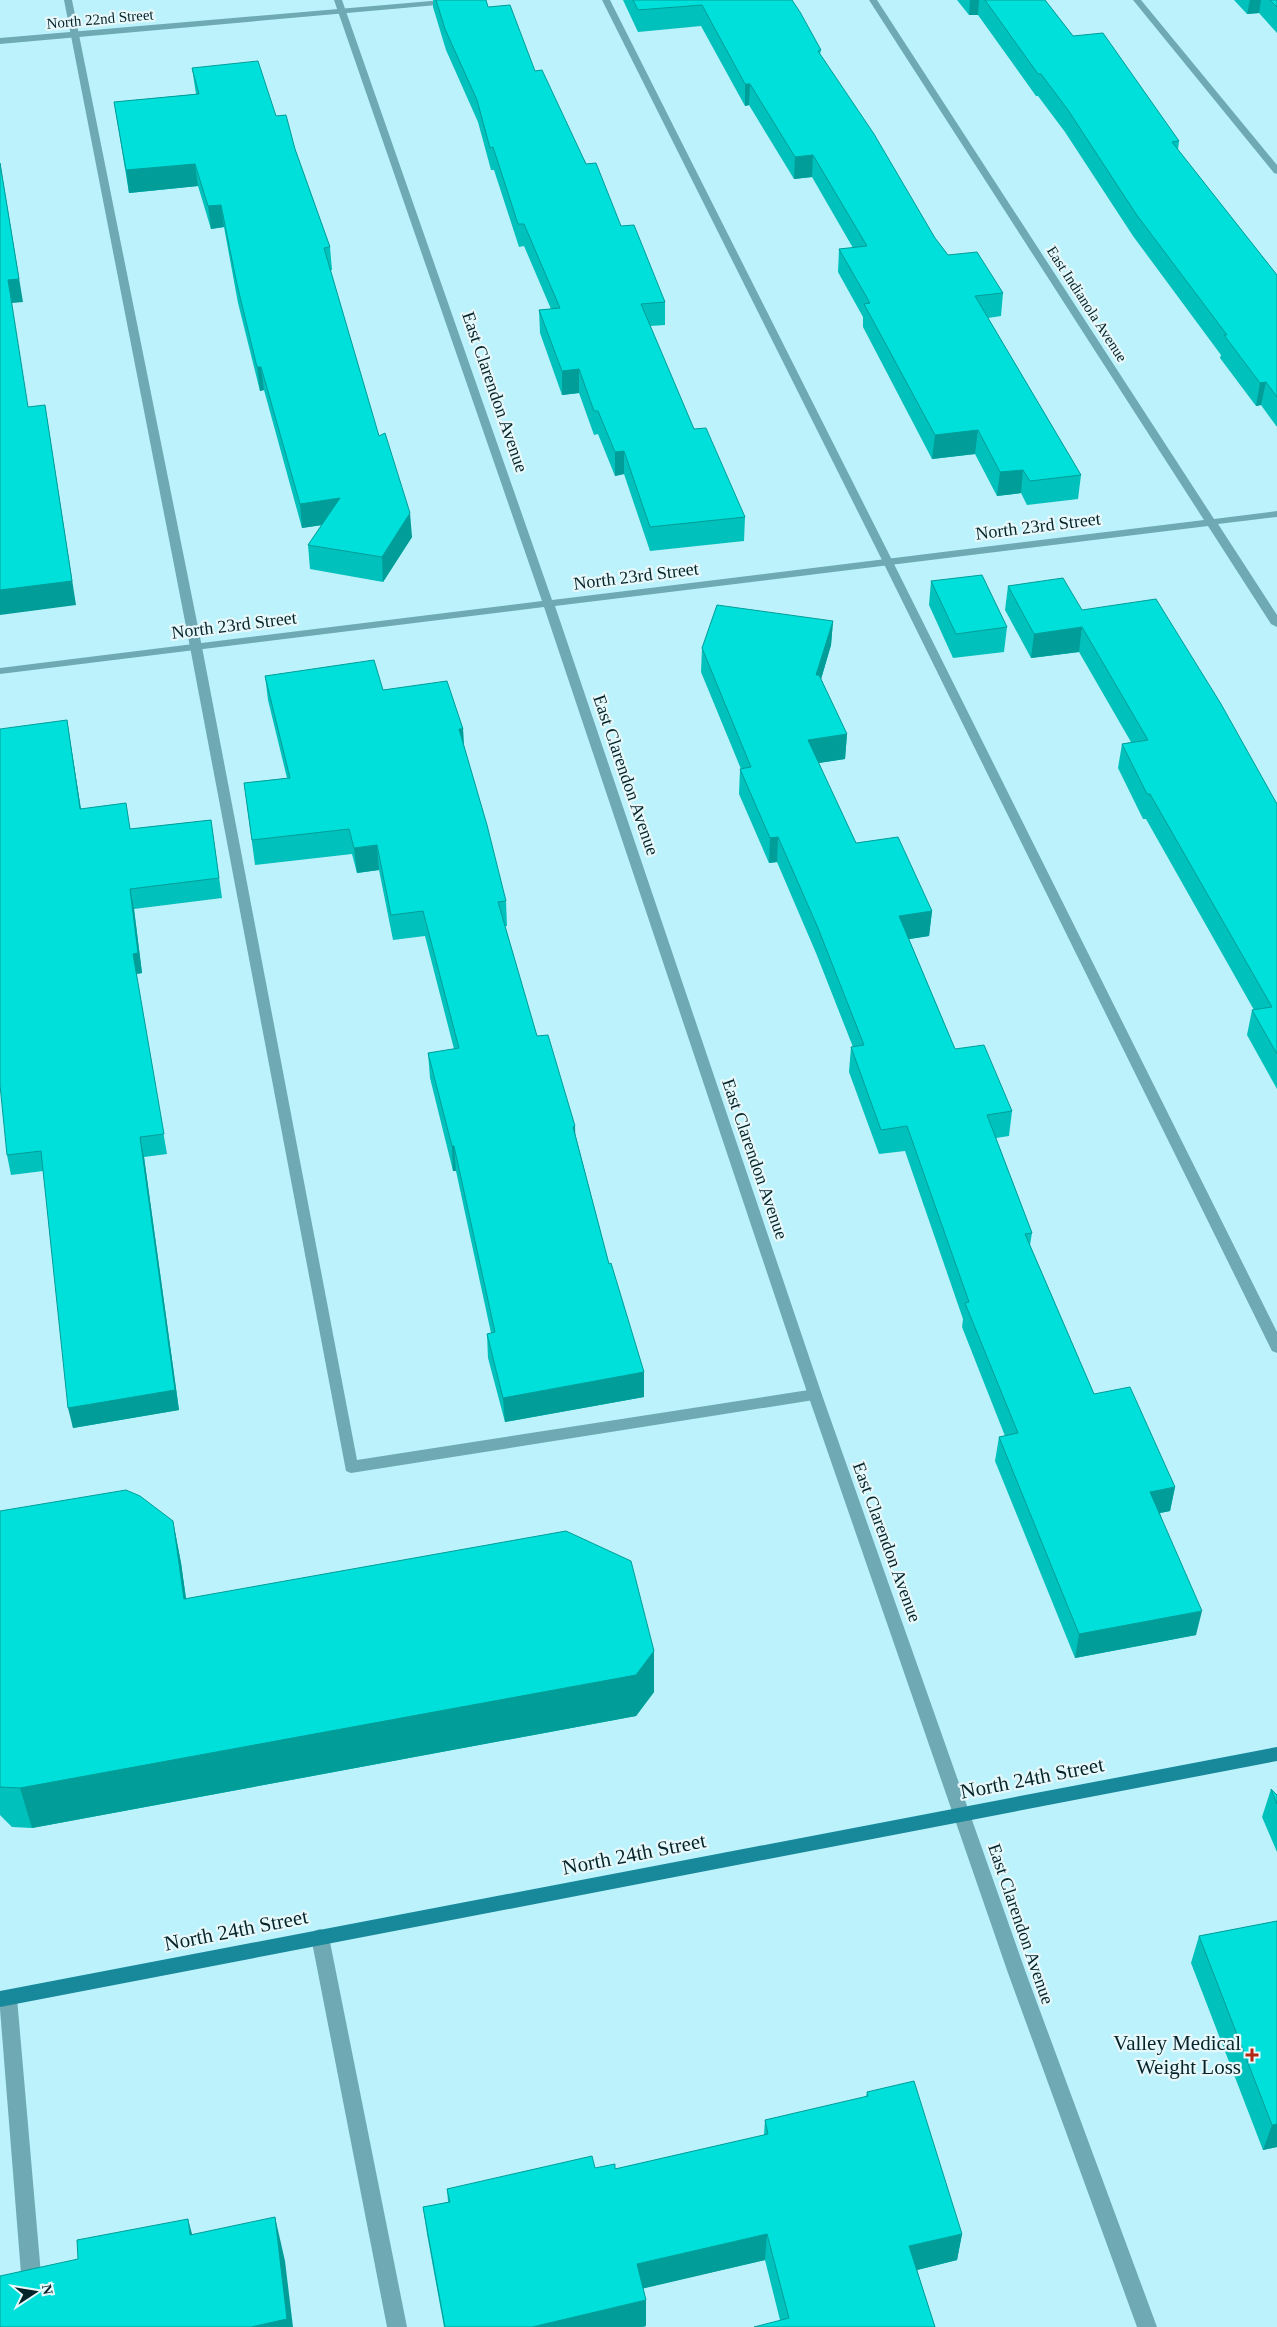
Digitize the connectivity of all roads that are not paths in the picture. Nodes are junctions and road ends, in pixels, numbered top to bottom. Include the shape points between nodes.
1 (68, 0) edge
2 (471, 0) edge
3 (606, 0) edge
4 (873, 0) edge
5 (1137, 0) edge
6 (340, 6) edge
7 (74, 35) junction
8 (0, 41) edge
9 (1277, 171) edge
10 (1277, 514) edge
11 (1211, 522) junction
12 (888, 562) junction
13 (548, 604) junction
14 (1277, 624) edge
15 (196, 647) junction
16 (0, 671) edge
17 (1277, 1347) edge
18 (815, 1395) junction
19 (1277, 1754) edge
20 (963, 1813) junction
21 (320, 1937) junction
22 (4, 1998) edge
23 (32, 2296) edge
24 (397, 2327) edge
25 (1147, 2327) edge

1 - 7 street
2 - 6 street, North 22nd Street
3 - 12 lane
4 - 11 street, East Indianola Avenue
5 - 9 street
6 - 7 street, North 22nd Street
6 - 13 street, East Clarendon Avenue
7 - 8 street, North 22nd Street
7 - 15 street
10 - 11 street, North 23rd Street
11 - 12 street, North 23rd Street
11 - 14 street, East Indianola Avenue
12 - 13 street, North 23rd Street
12 - 17 lane
13 - 15 street, North 23rd Street
13 - 18 street, East Clarendon Avenue
15 - 16 street, North 23rd Street
15 - 18 street via 351,1467
18 - 20 street, East Clarendon Avenue
19 - 20 main road, North 24th Street
20 - 21 main road, North 24th Street
20 - 25 street, East Clarendon Avenue via 1017,1973
21 - 22 main road, North 24th Street
21 - 24 street
22 - 23 street

